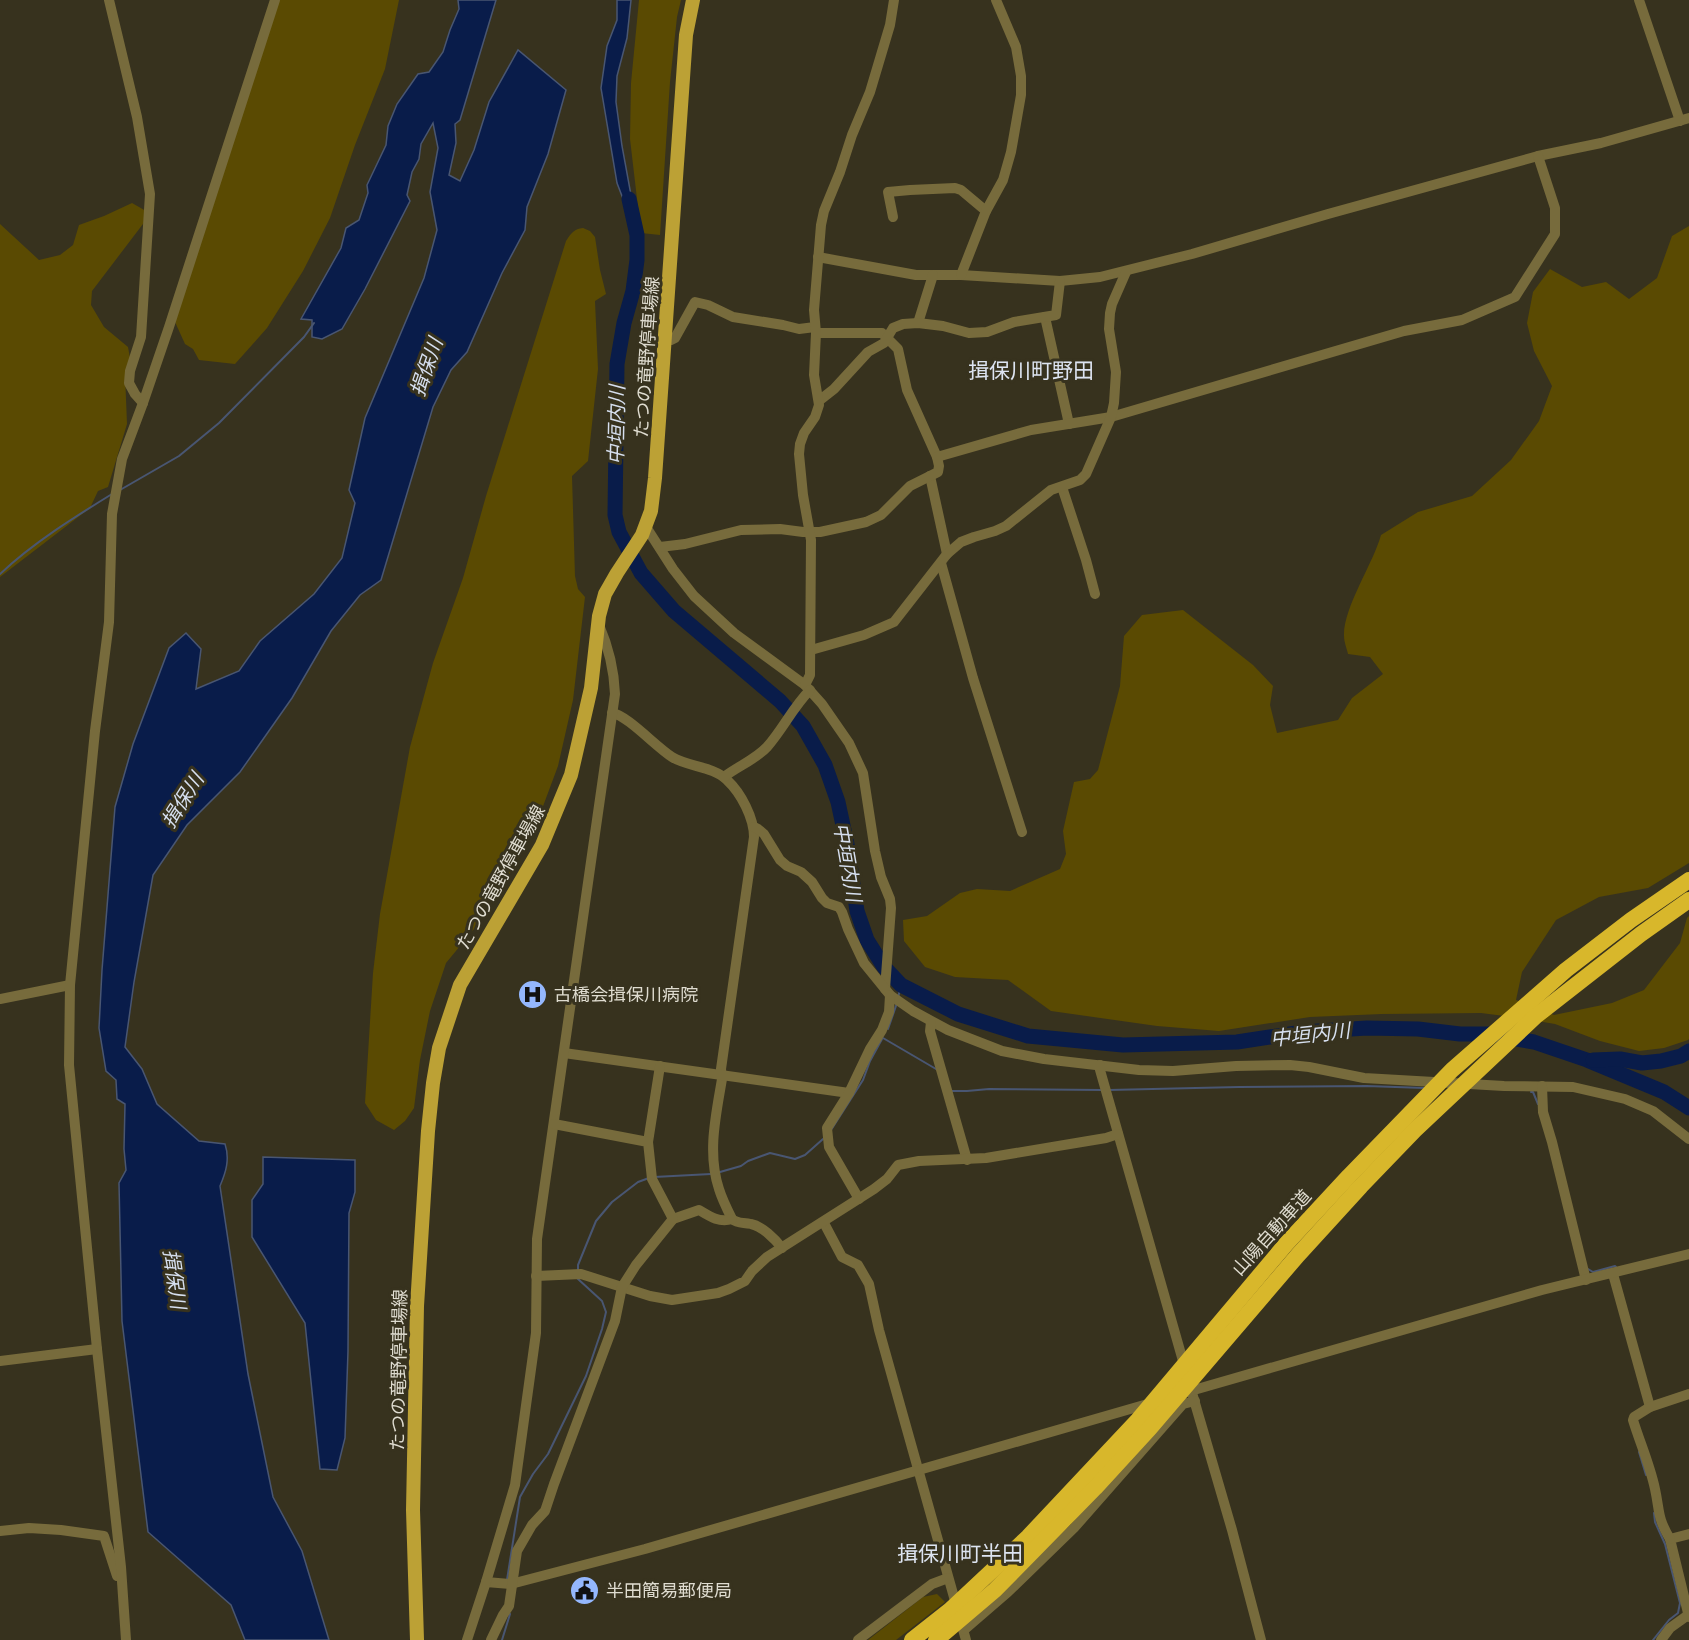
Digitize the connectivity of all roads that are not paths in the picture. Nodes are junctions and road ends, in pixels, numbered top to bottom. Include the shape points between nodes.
1 (110, 0) edge
2 (275, 0) edge
3 (693, 0) edge
4 (894, 0) edge
5 (996, 0) edge
6 (1639, 0) edge
7 (1684, 120) edge
8 (1538, 156) junction
9 (986, 211) junction
10 (893, 217) dead end
11 (818, 257) junction
12 (1126, 272) junction
13 (933, 275) junction
14 (961, 275) junction
15 (1060, 281) junction
16 (1045, 317) junction
17 (918, 323) junction
18 (816, 330) junction
19 (886, 338) junction
20 (665, 340) junction
21 (820, 400) junction
22 (143, 403) junction
23 (1111, 417) junction
24 (1069, 424) junction
25 (937, 457) junction
26 (930, 476) junction
27 (1062, 487) junction
28 (643, 531) junction
29 (811, 533) junction
30 (660, 547) junction
31 (944, 558) junction
32 (1095, 594) dead end
33 (599, 625) junction
34 (811, 650) junction
35 (807, 689) junction
36 (612, 713) junction
37 (724, 777) junction
38 (754, 827) junction
39 (1022, 832) dead end
40 (1689, 880) edge
41 (1689, 900) edge
42 (70, 985) junction
43 (887, 990) junction
44 (0, 999) edge
45 (931, 1022) junction
46 (564, 1053) junction
47 (1100, 1065) junction
48 (660, 1066) junction
49 (721, 1074) junction
50 (1542, 1086) junction
51 (849, 1094) junction
52 (554, 1124) junction
53 (1118, 1134) junction
54 (1689, 1139) edge
55 (648, 1142) junction
56 (967, 1160) junction
57 (859, 1199) junction
58 (732, 1219) junction
59 (673, 1220) junction
60 (824, 1223) junction
61 (782, 1248) junction
62 (1689, 1254) edge
63 (1613, 1274) junction
64 (536, 1276) junction
65 (1586, 1280) junction
66 (622, 1287) junction
67 (97, 1349) junction
68 (0, 1361) edge
69 (1689, 1394) edge
70 (1193, 1396) junction
71 (1164, 1399) junction
72 (1650, 1407) junction
73 (1176, 1412) junction
74 (919, 1470) junction
75 (0, 1531) edge
76 (1689, 1534) edge
77 (1670, 1539) junction
78 (949, 1580) junction
79 (486, 1582) junction
80 (511, 1584) junction
81 (122, 1591) junction
82 (1000, 1598) junction
83 (1689, 1616) edge
84 (959, 1626) edge
85 (126, 1640) edge
86 (417, 1640) edge
87 (467, 1640) edge
88 (491, 1640) edge
89 (858, 1640) edge
90 (912, 1640) edge
91 (936, 1640) edge
92 (1261, 1640) edge
93 (1661, 1640) edge

1 - 22 street via 150,194 141,337 129,382
2 - 22 street
3 - 20 main road, たつの竜野停車場線 via 686,35
4 - 11 street via 870,92 825,211
5 - 9 street via 1016,47 1021,95 1003,180
6 - 7 street
7 - 8 street
8 - 12 street
8 - 23 street via 1555,208 1555,234 1515,297 1462,320 1404,331
9 - 10 street via 955,188 910,190 888,192
9 - 14 street
11 - 13 street
11 - 18 street via 813,310
12 - 15 street
12 - 23 street via 1110,313 1116,372
13 - 14 street
13 - 17 street
14 - 15 street
15 - 16 street via 1056,315
16 - 17 street via 969,333
16 - 24 street
17 - 19 street via 893,328
18 - 19 street via 882,333
18 - 20 street via 733,317 695,302 675,338
18 - 21 street via 814,375
19 - 21 street
19 - 25 street via 898,350 907,390
20 - 28 main road, たつの竜野停車場線 via 655,478 651,511
21 - 29 street via 799,454
22 - 42 street via 122,459 112,514 109,622
23 - 24 street
23 - 27 street via 1086,474
24 - 25 street via 1031,430
25 - 26 street via 938,472
26 - 29 street via 910,486 881,514 866,522
26 - 31 street
27 - 31 street via 1039,498 1006,526 962,542
27 - 32 street
28 - 30 street
28 - 33 main road, たつの竜野停車場線 via 605,594
29 - 30 street via 741,531
29 - 34 street
30 - 35 street via 684,585 709,612
31 - 34 street via 894,622
31 - 39 street via 973,678
33 - 36 street via 614,671
33 - 86 main road, たつの竜野停車場線 via 591,688 572,775 542,845 460,985 439,1048 428,1131 417,1306 413,1510
34 - 35 street
35 - 37 street via 765,749
35 - 43 street via 849,743 863,773 875,851 891,908
36 - 37 street via 673,758
36 - 46 street
37 - 38 street
38 - 43 street via 764,834 780,860 801,872 827,903 838,907 864,963
38 - 49 street
40 - 84 highway, 山陽自動車道 via 1631,920 1515,1013 1452,1070 1348,1176 1122,1437 1028,1537
41 - 84 highway, 山陽自動車道 via 1536,1016 1415,1130 1260,1298 1095,1488
42 - 44 street
42 - 67 street via 69,1065
43 - 45 street
43 - 51 street via 889,1012
45 - 47 street via 1002,1051
45 - 56 street via 930,1031
46 - 48 street
46 - 52 street
47 - 50 street via 1162,1071 1290,1065 1364,1078
47 - 53 street
48 - 49 street
48 - 55 street
49 - 51 street
49 - 58 street via 712,1154 718,1188
50 - 54 street via 1573,1087 1625,1099 1653,1110
50 - 65 street via 1543,1112
51 - 57 street via 826,1128 829,1147
52 - 55 street
52 - 64 street via 537,1239
53 - 56 street
53 - 70 street
55 - 59 street via 651,1177
56 - 57 street via 898,1165
57 - 60 street
58 - 59 street via 716,1220 699,1210
58 - 61 street via 760,1227
59 - 66 street
60 - 61 street
60 - 74 street via 842,1257 858,1265 869,1284
61 - 66 street via 767,1257 745,1281 718,1293 672,1300
62 - 63 street
63 - 65 street
63 - 72 street
64 - 66 street via 578,1274
64 - 79 street via 536,1333 515,1485
65 - 70 street
66 - 80 street via 615,1321 545,1512 517,1551
67 - 68 street
67 - 81 street
69 - 72 street
70 - 71 street
70 - 73 street
70 - 92 street
71 - 73 street
71 - 74 street
72 - 77 street via 1633,1420 1655,1488 1661,1524
73 - 82 street via 1074,1528
74 - 78 street
74 - 80 street
75 - 81 street via 29,1528 104,1536
76 - 77 street
77 - 83 street
78 - 82 street
78 - 84 street
78 - 89 street via 932,1584
79 - 80 street
79 - 87 street
80 - 88 street via 509,1606
81 - 85 street
82 - 84 street
83 - 93 street via 1670,1628
84 - 90 highway, 山陽自動車道
84 - 91 highway, 山陽自動車道

